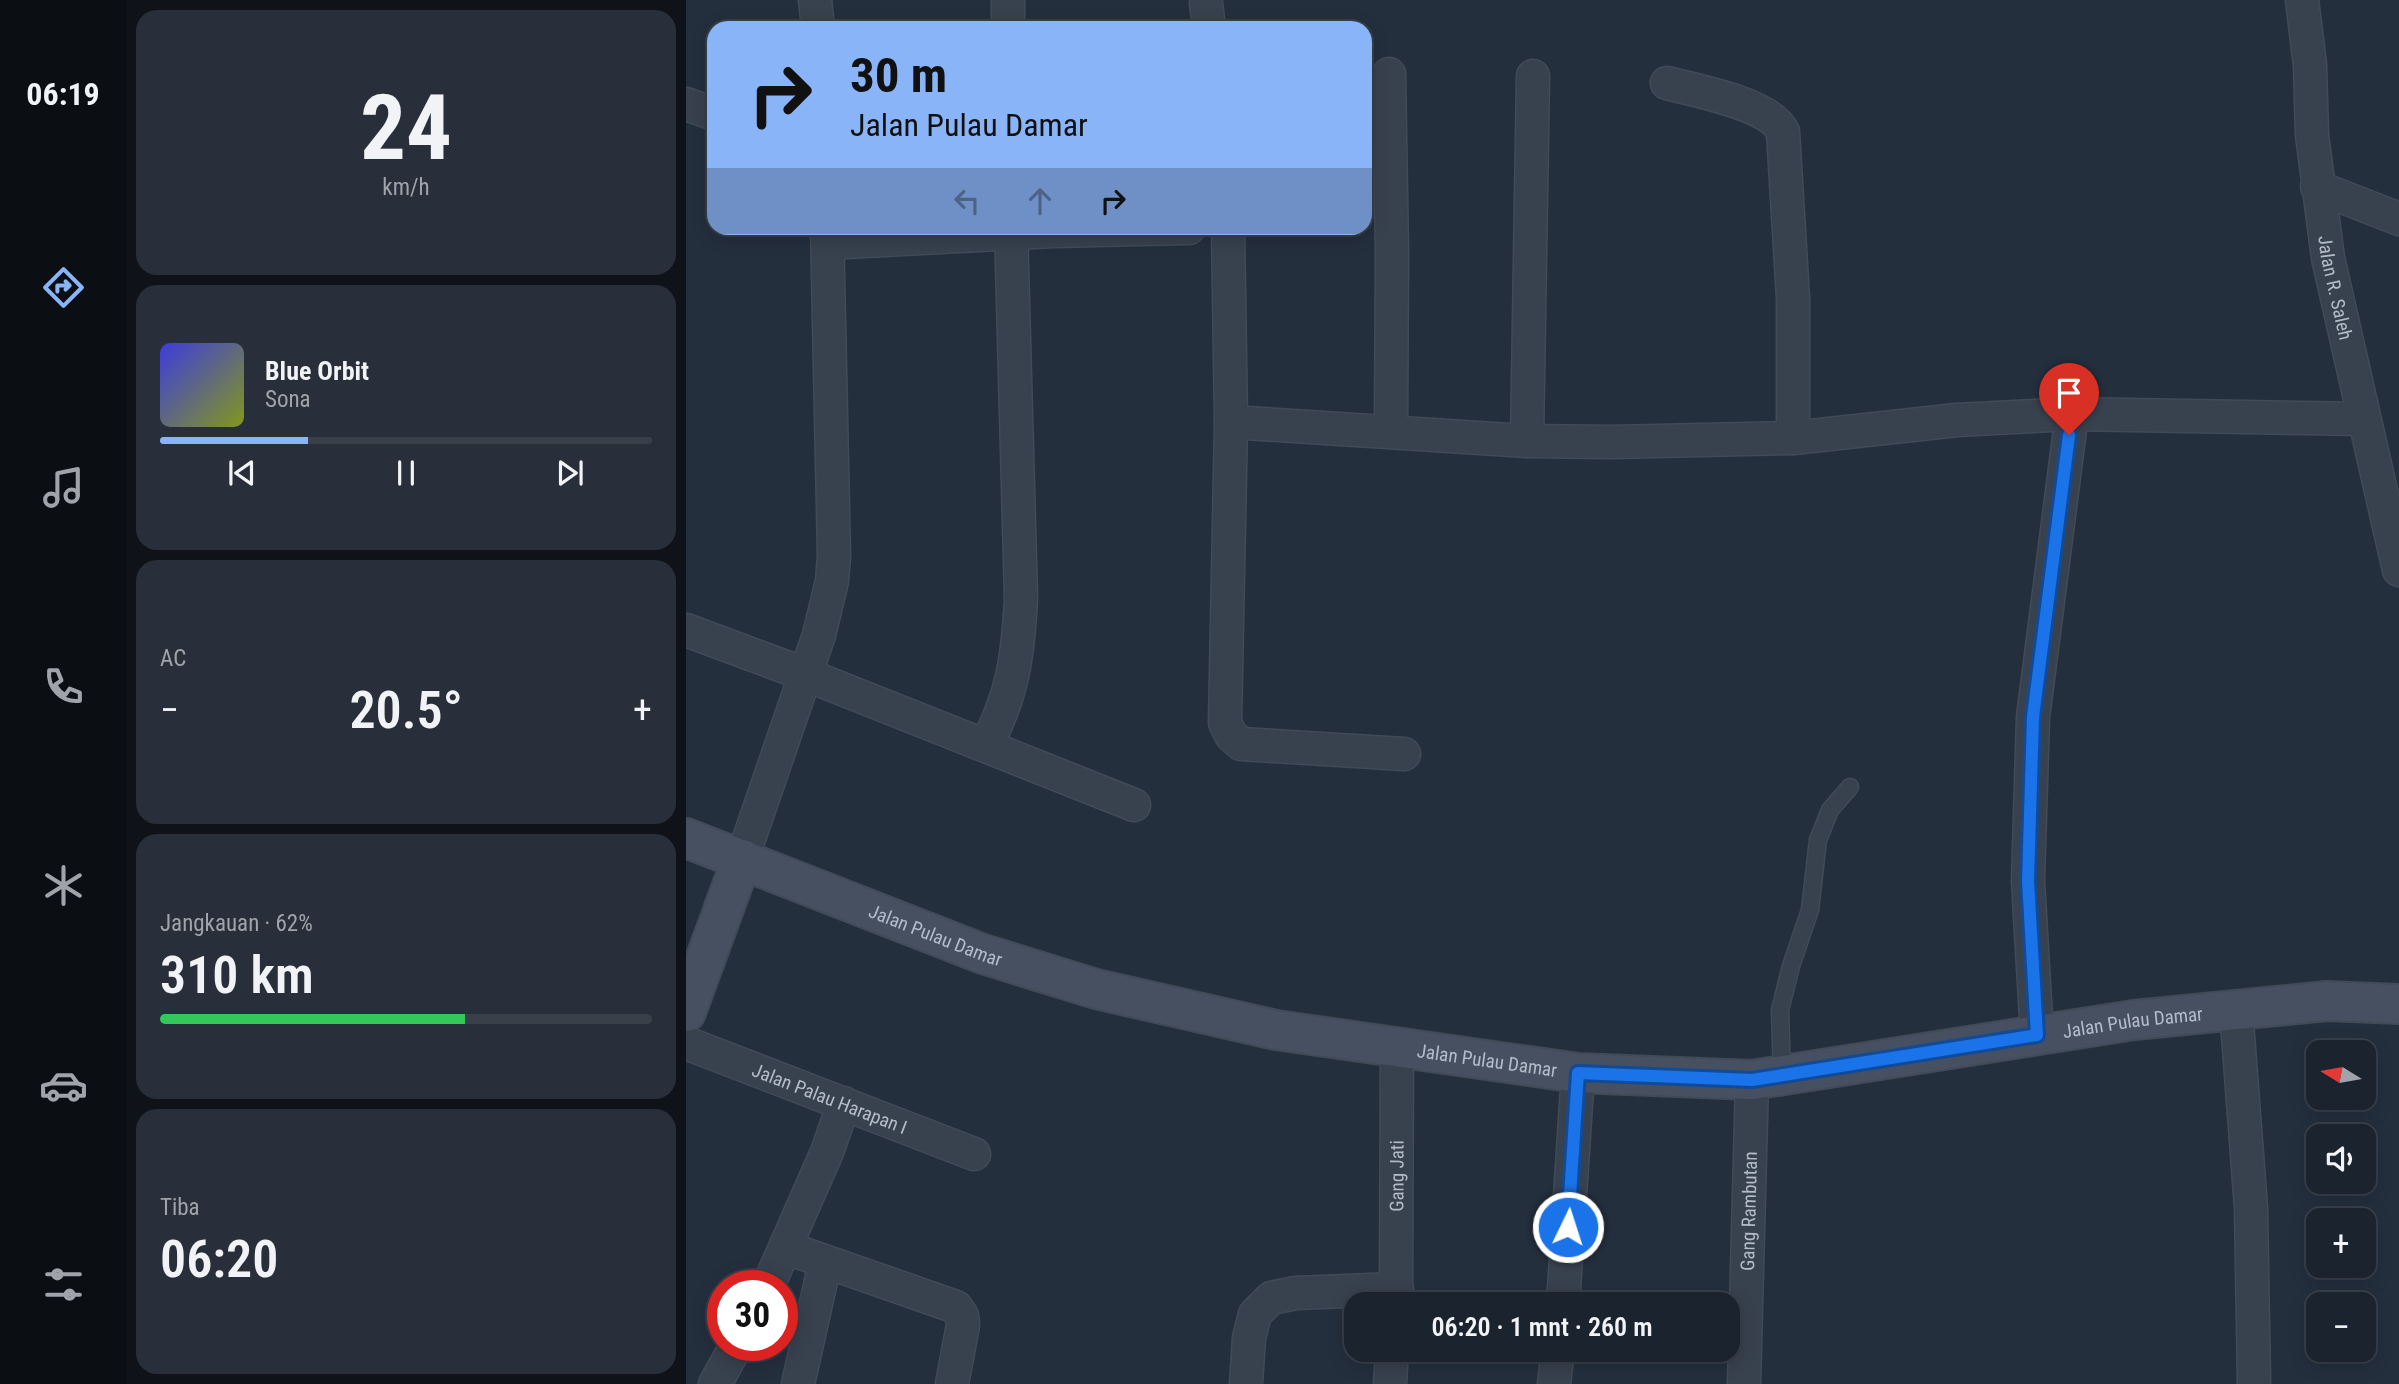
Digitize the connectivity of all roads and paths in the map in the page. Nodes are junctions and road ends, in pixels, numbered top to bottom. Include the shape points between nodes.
1 (815, 0) edge
2 (1008, 0) edge
3 (2302, 0) edge
4 (817, 21) edge
5 (1008, 21) edge
6 (1389, 74) dead end
7 (1533, 76) dead end
8 (1667, 83) dead end
9 (686, 104) edge
10 (707, 112) edge
11 (2317, 187) junction
12 (2399, 219) edge
13 (828, 235) edge
14 (1011, 235) edge
15 (1228, 235) edge
16 (2071, 414) junction
17 (2364, 419) junction
18 (1231, 422) junction
19 (1391, 432) junction
20 (1793, 438) junction
21 (1527, 441) junction
22 (2399, 570) edge
23 (686, 630) edge
24 (807, 675) junction
25 (986, 746) junction
26 (1405, 754) dead end
27 (1850, 787) dead end
28 (1134, 805) dead end
29 (686, 838) edge
30 (742, 859) junction
31 (2399, 1004) edge
32 (2236, 1009) junction
33 (686, 1012) edge
34 (2037, 1035) junction
35 (686, 1043) edge
36 (1397, 1047) junction
37 (1578, 1073) junction
38 (1767, 1078) junction
39 (844, 1103) junction
40 (974, 1154) dead end
41 (787, 1248) junction
42 (825, 1263) junction
43 (776, 1270) edge
44 (1396, 1292) edge
45 (1564, 1292) edge
46 (1344, 1294) edge
47 (728, 1361) edge
48 (1391, 1362) edge
49 (1557, 1362) edge
50 (715, 1384) edge
51 (798, 1384) edge
52 (952, 1384) edge
53 (1246, 1384) edge
54 (1390, 1384) edge
55 (1554, 1384) edge
56 (1744, 1384) edge
57 (2254, 1384) edge

1 - 4 street
2 - 5 street
3 - 11 street, Jalan R. Saleh
6 - 19 street
7 - 21 street
8 - 20 street via 1765,112 1783,132 1793,298
9 - 10 street
11 - 12 street
11 - 17 street, Jalan R. Saleh
13 - 24 street via 834,556 828,602
14 - 25 street via 1020,611 1012,680 1003,713
15 - 18 street
16 - 17 street
16 - 20 street via 1957,420
16 - 34 street via 2033,717 2028,881
17 - 22 street, Jalan R. Saleh
18 - 19 street
18 - 26 street via 1225,723 1231,735 1241,744
19 - 21 street
20 - 21 street
23 - 24 street
24 - 25 street
24 - 30 street
25 - 28 street
27 - 38 lane via 1830,810 1818,839 1810,910 1791,966
29 - 30 street, Jalan Pulau Damar
30 - 33 street
30 - 36 street, Jalan Pulau Damar via 1041,974 1276,1031
31 - 32 street, Jalan Pulau Damar via 2327,1001
32 - 34 street, Jalan Pulau Damar
32 - 57 street via 2251,1208
34 - 38 street, Jalan Pulau Damar
35 - 39 street, Jalan Palau Harapan I
36 - 37 street, Jalan Pulau Damar
36 - 44 street, Gang Jati
37 - 38 street, Jalan Pulau Damar
37 - 45 street
38 - 56 street, Gang Rambutan
39 - 40 street, Jalan Palau Harapan I
39 - 41 street
41 - 42 street
41 - 43 street
42 - 51 street
42 - 52 street via 956,1307 963,1325
46 - 53 street via 1296,1293 1271,1298 1255,1314
47 - 50 street
48 - 54 street
49 - 55 street

